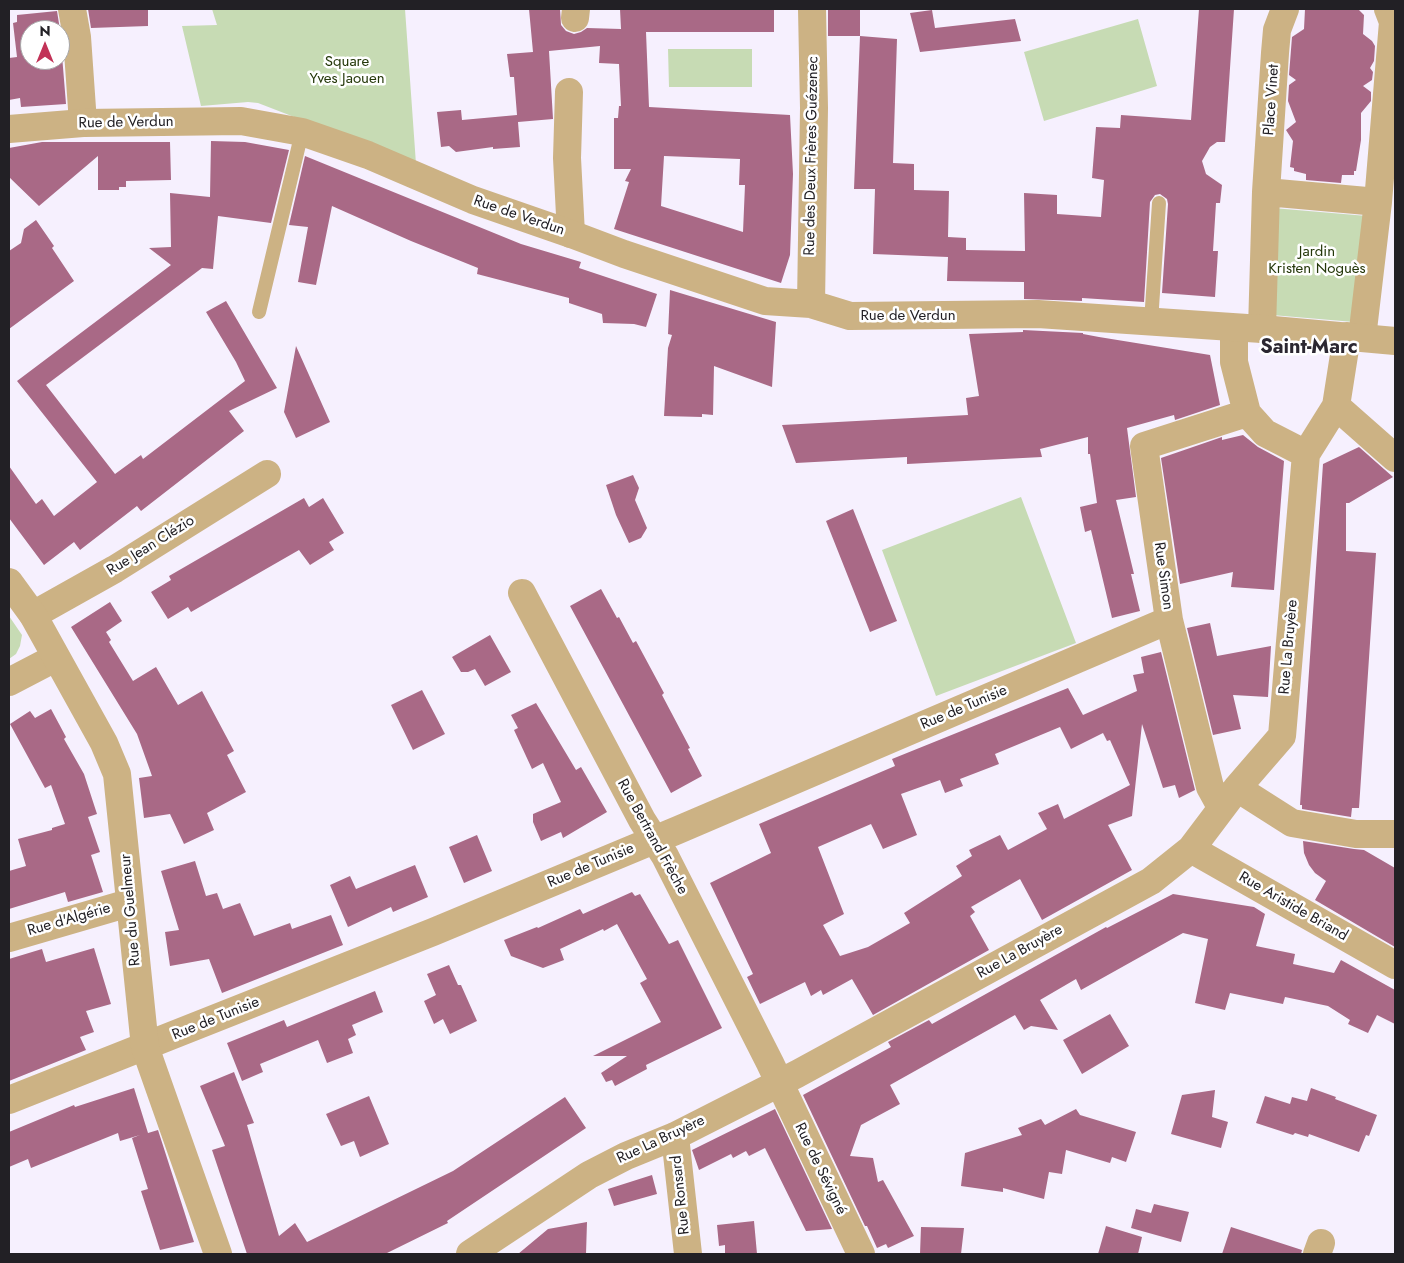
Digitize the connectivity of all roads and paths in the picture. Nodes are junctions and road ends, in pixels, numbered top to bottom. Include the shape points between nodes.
1 (72, 9) edge
2 (812, 9) edge
3 (1285, 9) edge
4 (1392, 18) edge
5 (569, 92) dead end
6 (83, 123) junction
7 (9, 129) edge
8 (302, 132) junction
9 (1266, 192) junction
10 (1385, 202) junction
11 (1160, 203) dead end
12 (571, 234) junction
13 (811, 304) junction
14 (259, 312) dead end
15 (1152, 322) junction
16 (1234, 328) junction
17 (1262, 329) junction
18 (1354, 337) junction
19 (1395, 342) edge
20 (1336, 406) junction
21 (1247, 413) junction
22 (1306, 454) junction
23 (1395, 458) edge
24 (267, 474) dead end
25 (9, 582) edge
26 (522, 593) dead end
27 (33, 615) junction
28 (1169, 620) junction
29 (56, 658) junction
30 (9, 682) edge
31 (1229, 797) junction
32 (1395, 834) edge
33 (655, 840) junction
34 (1191, 849) junction
35 (129, 903) junction
36 (9, 938) edge
37 (1395, 965) edge
38 (145, 1047) junction
39 (779, 1083) junction
40 (9, 1100) edge
41 (675, 1136) junction
42 (218, 1254) edge
43 (470, 1254) edge
44 (688, 1254) edge
45 (861, 1254) edge

1 - 6 street
2 - 13 street, Rue des Deux Frères Guézenec
3 - 9 street, Place Vinet via 1277,30
4 - 10 street
5 - 12 street via 567,158
6 - 7 street, Rue de Verdun
6 - 8 street, Rue de Verdun via 241,121
8 - 12 street, Rue de Verdun via 368,155 473,200
8 - 14 lane
9 - 10 street
9 - 17 street, Place Vinet
10 - 18 street
11 - 15 lane
12 - 13 street, Rue de Verdun via 765,301
13 - 15 street, Rue de Verdun via 850,316 1038,314
15 - 16 street, Rue de Verdun
16 - 17 street, Rue de Verdun
16 - 21 street via 1234,362
17 - 18 street, Rue de Verdun
18 - 19 street, Rue de Verdun
18 - 20 street
20 - 22 street
20 - 23 street
21 - 22 street via 1265,433
21 - 28 street, Rue Simon via 1144,446
22 - 31 street, Rue La Bruyère via 1282,736
24 - 27 street, Rue Jean Clézio via 115,569
25 - 27 street, Rue du Guelmeur
26 - 33 street, Rue Bertrand Frèche
27 - 29 street, Rue du Guelmeur
28 - 31 street, Rue Simon via 1210,787
28 - 33 street, Rue de Tunisie
29 - 30 street
29 - 35 street, Rue du Guelmeur via 104,743 117,774
31 - 32 street via 1292,823 1356,834
31 - 34 street, Rue La Bruyère
33 - 38 street, Rue de Tunisie
33 - 39 street, Rue Bertrand Frèche
34 - 37 street, Rue Aristide Briand
34 - 39 street, Rue La Bruyère via 1151,881
35 - 36 street, Rue d'Algérie
35 - 38 street, Rue du Guelmeur
38 - 40 street, Rue de Tunisie
38 - 42 street, Rue du Guelmeur
39 - 41 street, Rue La Bruyère
39 - 45 street, Rue de Sévigné
41 - 43 street, Rue La Bruyère via 589,1175
41 - 44 street, Rue Ronsard

